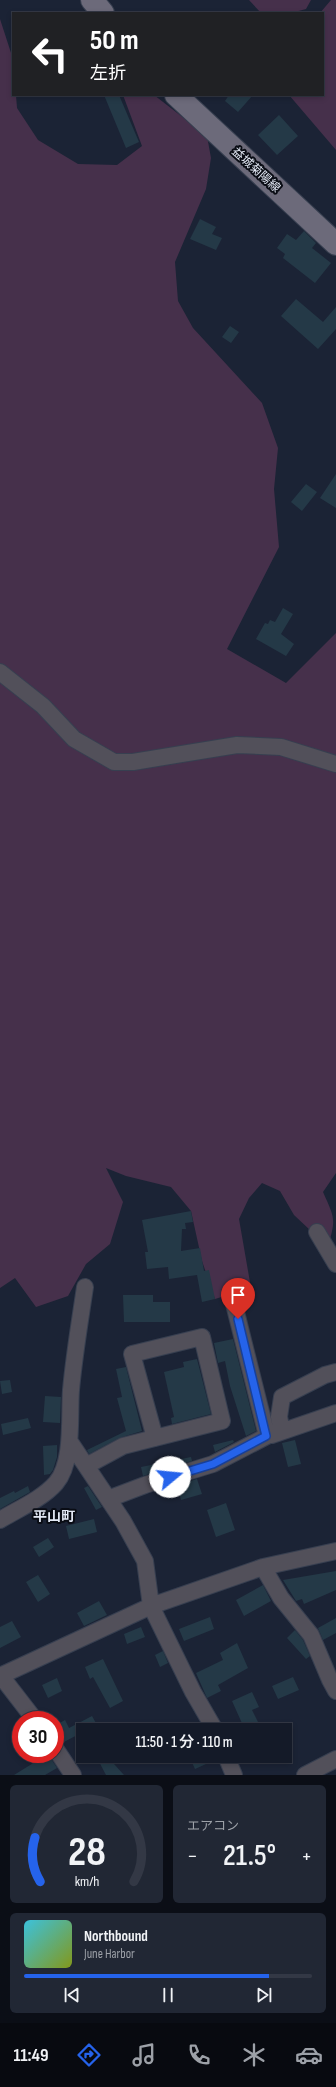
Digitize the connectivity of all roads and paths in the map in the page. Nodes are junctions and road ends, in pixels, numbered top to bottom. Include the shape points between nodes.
1 (177, 96) edge
2 (336, 244) edge
3 (0, 672) edge
4 (336, 764) edge
5 (317, 1232) dead end
6 (336, 1264) edge
7 (85, 1287) dead end
8 (234, 1304) dead end
9 (336, 1372) edge
10 (336, 1413) edge
11 (274, 1434) junction
12 (155, 1438) junction
13 (70, 1442) junction
14 (86, 1466) junction
15 (108, 1499) junction
16 (0, 1520) edge
17 (336, 1551) edge
18 (263, 1567) junction
19 (151, 1606) junction
20 (1, 1676) edge
21 (336, 1691) edge
22 (28, 1711) edge
23 (211, 1723) edge
24 (336, 1759) edge
25 (64, 1762) edge
26 (229, 1763) edge
27 (73, 1775) edge
28 (234, 1775) edge
29 (305, 1775) edge

1 - 2 main road, 益城菊陽線
3 - 4 street via 43,706 74,739 114,762 133,762 237,745 281,747
5 - 6 street
7 - 13 street via 71,1390
8 - 11 street
9 - 11 street via 324,1375 282,1397
10 - 11 street
11 - 15 street via 213,1464
12 - 12 street via 222,1421 202,1337 132,1354
12 - 14 street via 123,1446
13 - 14 street
13 - 16 street via 56,1482 30,1504
14 - 15 street
15 - 19 street via 145,1561
17 - 18 street
18 - 19 street
18 - 21 street via 282,1598 311,1635
19 - 20 street
19 - 23 street
20 - 22 street
24 - 29 street
25 - 27 street
26 - 28 street

